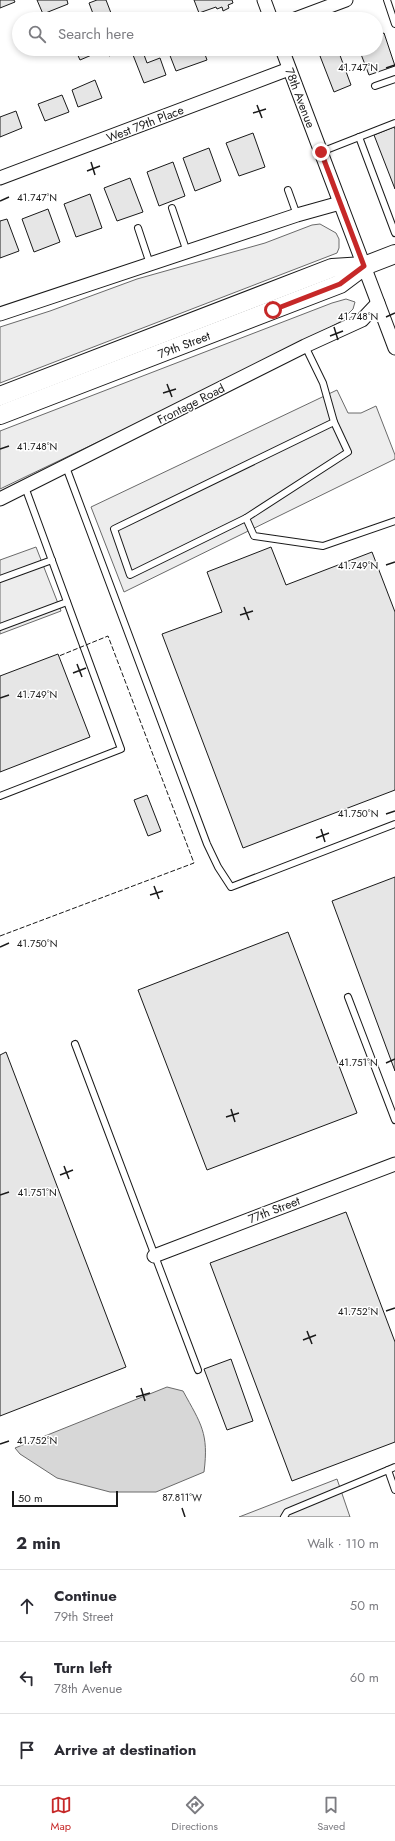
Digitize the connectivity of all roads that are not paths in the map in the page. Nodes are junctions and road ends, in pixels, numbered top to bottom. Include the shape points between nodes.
1 (264, 0) edge
2 (346, 0) edge
3 (387, 0) edge
4 (268, 12) edge
5 (314, 12) edge
6 (395, 24) edge
7 (285, 56) edge
8 (290, 69) junction
9 (395, 79) edge
10 (376, 86) dead end
11 (395, 123) edge
12 (359, 137) junction
13 (321, 152) junction
14 (0, 178) edge
15 (288, 190) dead end
16 (340, 203) junction
17 (172, 208) dead end
18 (395, 210) edge
19 (388, 213) junction
20 (297, 215) junction
21 (138, 228) dead end
22 (395, 233) edge
23 (187, 252) junction
24 (395, 254) edge
25 (150, 264) junction
26 (364, 266) junction
27 (378, 303) junction
28 (0, 314) edge
29 (305, 346) junction
30 (395, 348) edge
31 (0, 396) edge
32 (0, 415) edge
33 (334, 422) junction
34 (66, 468) junction
35 (26, 487) junction
36 (0, 499) edge
37 (246, 518) junction
38 (395, 521) edge
39 (52, 560) junction
40 (0, 579) edge
41 (67, 602) junction
42 (0, 627) edge
43 (0, 796) edge
44 (395, 824) edge
45 (348, 997) dead end
46 (75, 1044) dead end
47 (394, 1116) edge
48 (395, 1164) edge
49 (154, 1256) junction
50 (198, 1370) dead end
51 (395, 1467) edge
52 (388, 1470) junction
53 (395, 1490) edge
54 (286, 1515) edge

1 - 4 street
2 - 5 street
3 - 6 lane
7 - 8 street, 78th Avenue
8 - 13 street, 78th Avenue
8 - 14 street, West 79th Place
9 - 10 lane
11 - 12 lane
12 - 13 lane
12 - 19 lane
13 - 16 street, 78th Avenue
15 - 20 lane
16 - 20 street
16 - 26 street, 78th Avenue
17 - 23 lane
18 - 19 lane
19 - 22 lane
20 - 23 street
21 - 25 lane
23 - 25 street
24 - 26 main road, 79th Street
25 - 28 street
26 - 27 street, 78th Avenue
26 - 31 main road, 79th Street via 332,268
26 - 32 main road, 79th Street via 340,284
27 - 29 street, Frontage Road via 362,320
27 - 30 street, 78th Avenue
29 - 33 lane via 323,383
29 - 34 street, Frontage Road
33 - 37 lane via 348,452
33 - 37 lane via 114,530 130,575
34 - 35 street, Frontage Road
34 - 44 lane via 207,844 231,887
35 - 36 street, Frontage Road
35 - 39 lane
37 - 38 lane via 254,536 323,546
39 - 40 lane
39 - 41 lane
41 - 42 lane
41 - 43 lane via 121,749
45 - 47 lane
46 - 49 lane
48 - 49 street, 77th Street
49 - 50 lane
51 - 52 lane
52 - 53 lane
52 - 54 lane

